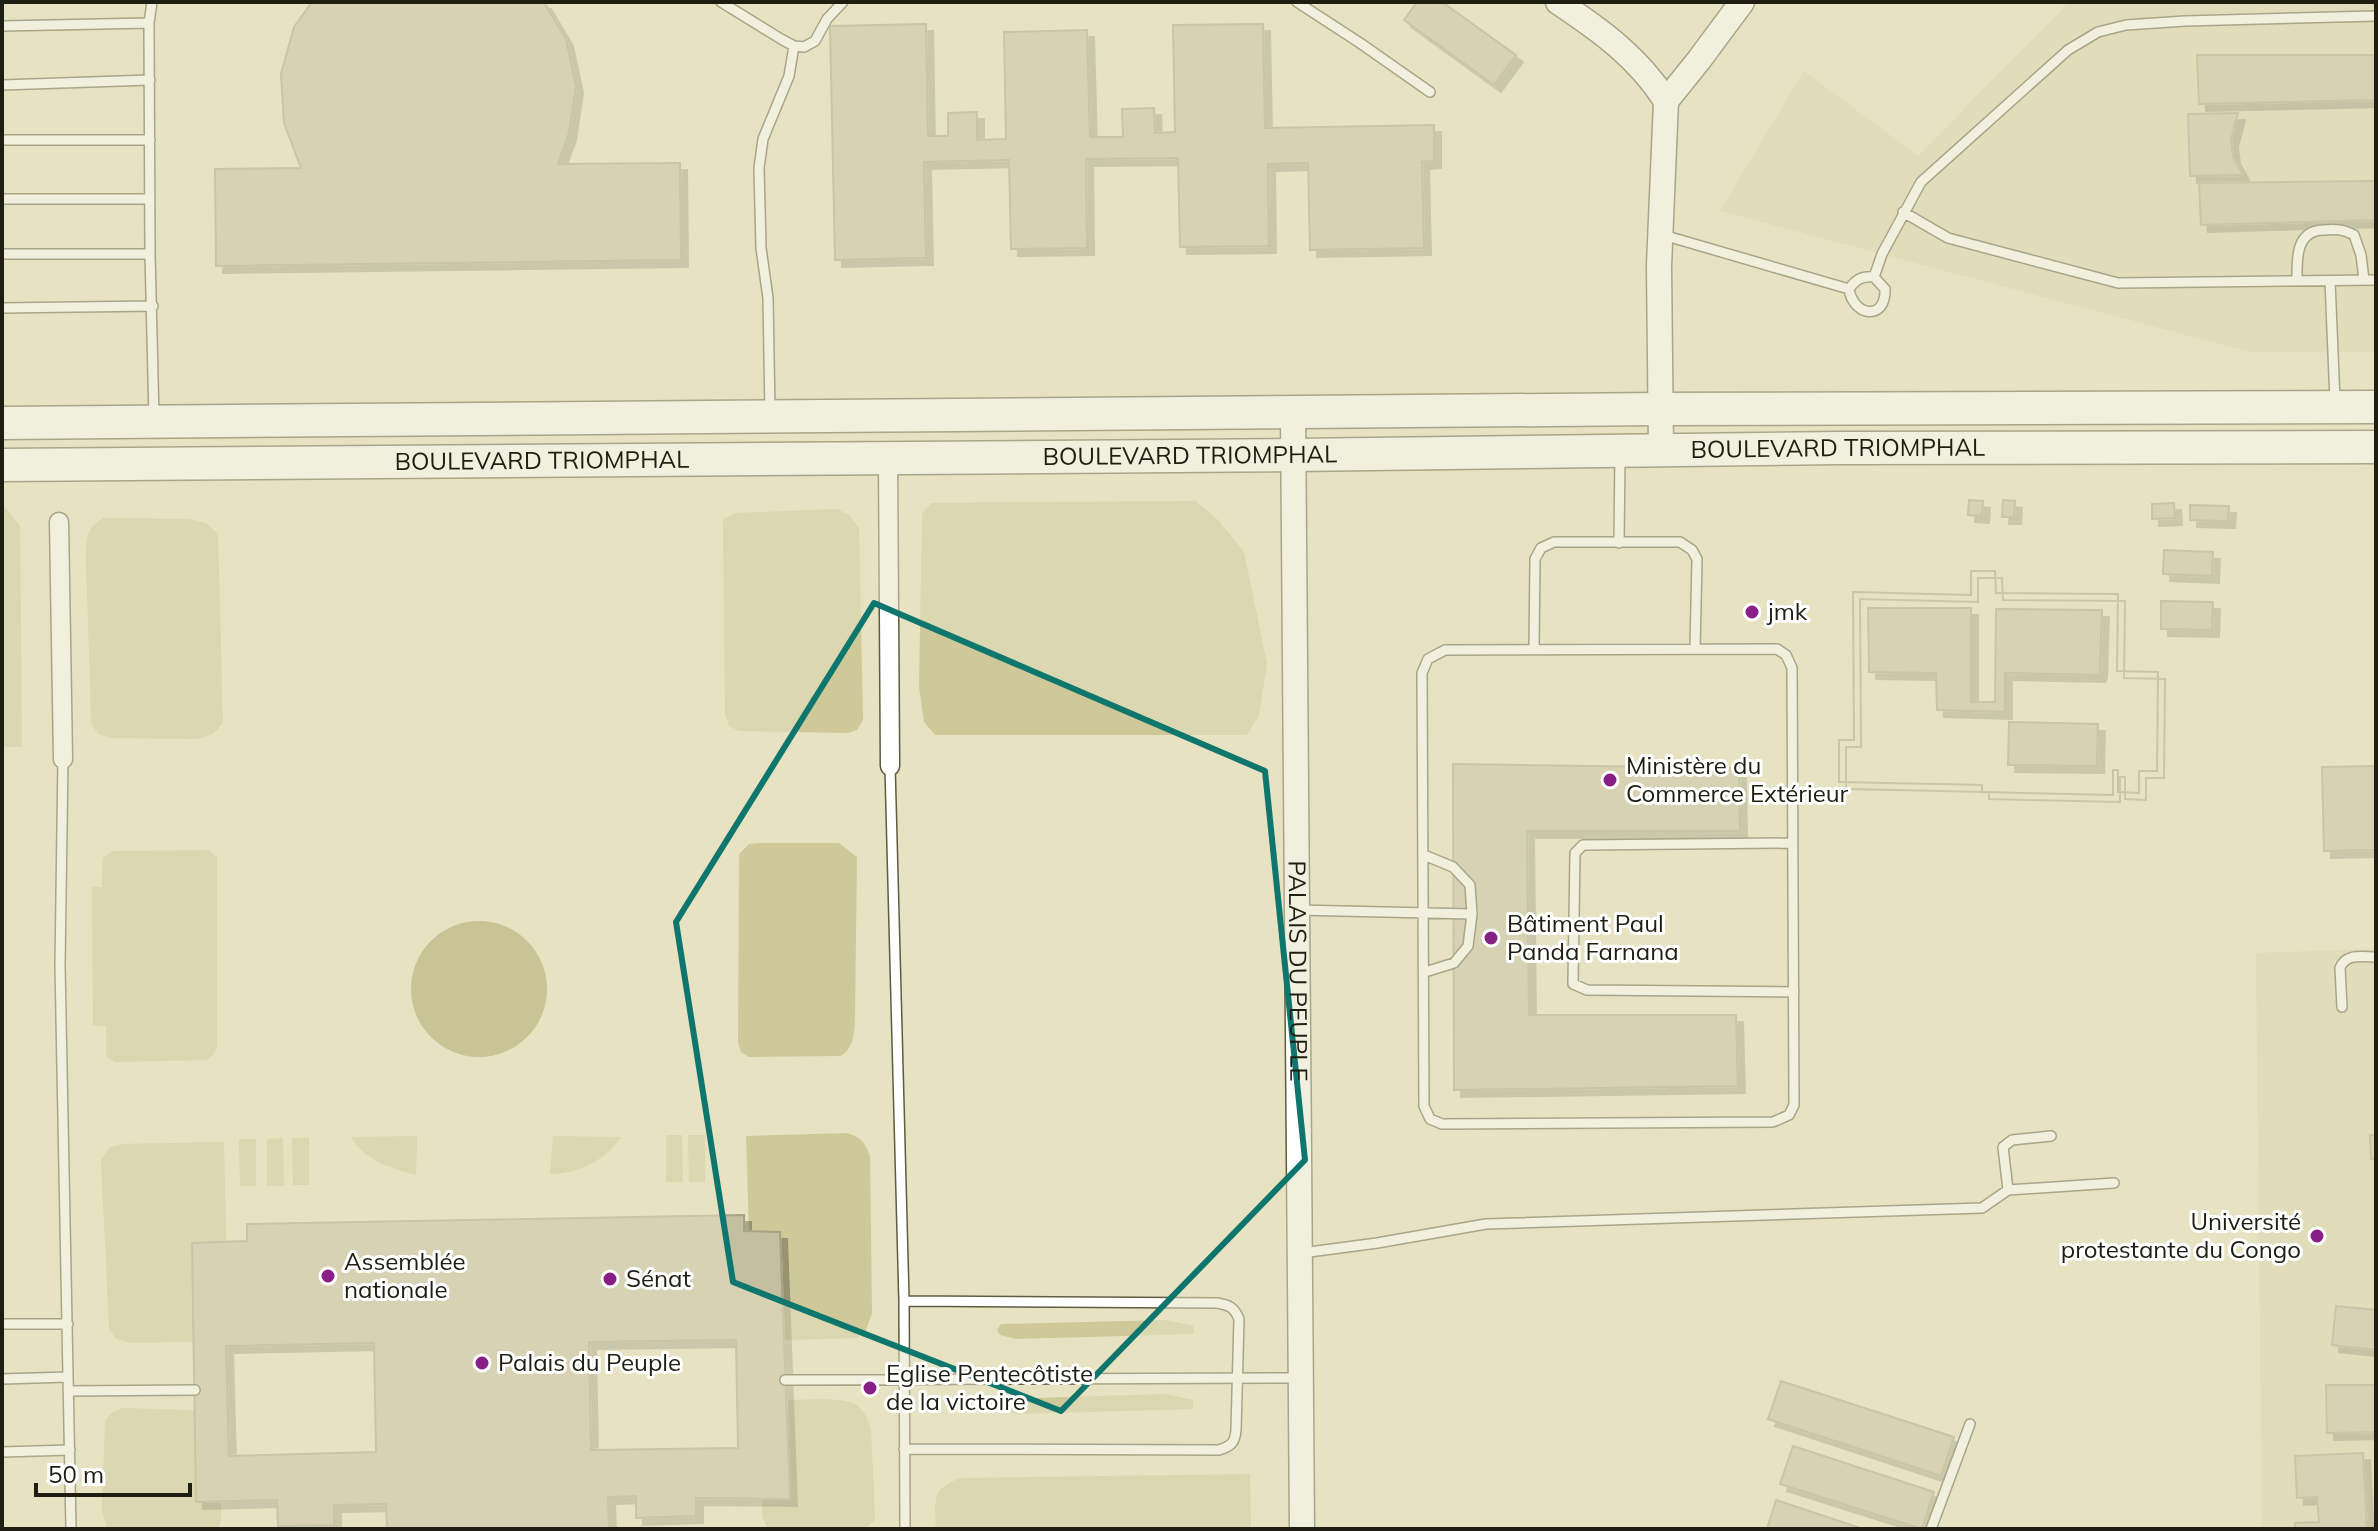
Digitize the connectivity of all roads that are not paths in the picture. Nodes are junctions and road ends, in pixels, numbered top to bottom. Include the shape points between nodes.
1 (152, 2) edge
2 (721, 2) edge
3 (843, 2) edge
4 (1297, 2) edge
5 (1558, 2) edge
6 (1742, 2) edge
7 (2376, 16) edge
8 (149, 23) junction
9 (2, 26) edge
10 (794, 46) junction
11 (150, 80) junction
12 (2, 85) edge
13 (1430, 92) dead end
14 (1666, 101) junction
15 (2, 140) edge
16 (150, 140) junction
17 (2, 199) edge
18 (150, 199) junction
19 (1903, 212) junction
20 (1660, 234) junction
21 (2, 254) edge
22 (150, 254) junction
23 (1870, 276) junction
24 (2364, 280) junction
25 (2376, 280) edge
26 (2297, 281) junction
27 (2330, 281) junction
28 (1849, 289) junction
29 (153, 306) junction
30 (2, 308) edge
31 (2376, 407) edge
32 (2336, 408) junction
33 (1659, 409) junction
34 (1293, 413) junction
35 (770, 416) junction
36 (155, 421) junction
37 (2, 423) edge
38 (2376, 447) edge
39 (1661, 451) junction
40 (1620, 452) junction
41 (1294, 455) junction
42 (888, 457) junction
43 (2, 465) edge
44 (59, 522) dead end
45 (1619, 543) junction
46 (1534, 649) junction
47 (1695, 649) junction
48 (63, 759) joint
49 (890, 766) joint
50 (1792, 843) junction
51 (1424, 855) junction
52 (1297, 910) junction
53 (1424, 913) junction
54 (1472, 914) junction
55 (2376, 957) edge
56 (1425, 972) junction
57 (1794, 992) junction
58 (2342, 1007) dead end
59 (2051, 1136) dead end
60 (2114, 1183) dead end
61 (2008, 1190) junction
62 (1301, 1253) junction
63 (904, 1301) junction
64 (2, 1324) edge
65 (68, 1324) junction
66 (68, 1377) junction
67 (1302, 1377) junction
68 (2, 1379) edge
69 (1237, 1379) junction
70 (785, 1380) dead end
71 (904, 1380) junction
72 (195, 1390) dead end
73 (68, 1391) junction
74 (1970, 1424) dead end
75 (904, 1449) junction
76 (70, 1450) junction
77 (2, 1452) edge
78 (71, 1529) edge
79 (905, 1529) edge
80 (1302, 1529) edge
81 (1931, 1529) edge

1 - 8 lane
2 - 10 lane
3 - 10 lane via 815,41
4 - 13 lane
5 - 14 street via 1628,53
6 - 14 street
7 - 19 lane via 2185,21 2098,32 2068,50 1921,182
8 - 9 lane
8 - 11 lane
10 - 35 lane via 789,76 763,139 759,168
11 - 12 lane
11 - 16 lane
14 - 20 street
15 - 16 lane
16 - 18 lane
17 - 18 lane
18 - 22 lane
19 - 23 lane
19 - 26 lane via 1948,238 2118,283
20 - 28 lane
20 - 33 street
21 - 22 lane
22 - 29 lane
23 - 28 lane
23 - 28 lane via 1885,289 1881,308 1864,311 1855,305
24 - 25 lane
24 - 26 lane via 2354,235 2343,229 2305,235 2297,252
24 - 27 lane
26 - 27 lane
27 - 32 lane
29 - 30 lane
29 - 36 lane
31 - 32 highway, BOULEVARD TRIOMPHAL
32 - 33 highway, BOULEVARD TRIOMPHAL
33 - 34 highway, BOULEVARD TRIOMPHAL
33 - 39 street
34 - 35 highway, BOULEVARD TRIOMPHAL
34 - 41 street, PALAIS DU PEUPLE
35 - 36 highway, BOULEVARD TRIOMPHAL
36 - 37 highway, BOULEVARD TRIOMPHAL
38 - 39 highway, BOULEVARD TRIOMPHAL
39 - 40 highway, BOULEVARD TRIOMPHAL
40 - 41 highway, BOULEVARD TRIOMPHAL
40 - 45 lane
41 - 42 highway, BOULEVARD TRIOMPHAL
41 - 52 street, PALAIS DU PEUPLE
42 - 43 highway, BOULEVARD TRIOMPHAL
42 - 49 street
44 - 48 street
45 - 46 lane via 1554,542 1541,548 1535,559
45 - 47 lane via 1680,542 1692,550 1697,559
46 - 47 lane
46 - 51 lane via 1445,650 1428,659 1422,673
47 - 50 lane via 1777,649 1786,655 1792,668
48 - 65 lane via 60,965
49 - 63 lane
50 - 57 lane
50 - 57 lane via 1583,845 1575,853 1573,984 1587,990
51 - 53 lane
51 - 54 lane via 1453,867 1470,885
52 - 53 lane
52 - 62 street, PALAIS DU PEUPLE
53 - 54 lane
53 - 56 lane
54 - 56 lane via 1468,946 1454,963
55 - 58 lane via 2352,957 2342,963
56 - 57 lane via 1424,1106 1430,1119 1442,1124 1773,1122 1789,1115 1794,1105
59 - 61 lane via 2012,1140 2003,1147
60 - 61 lane
61 - 62 lane via 1982,1208 1486,1224
62 - 67 street, PALAIS DU PEUPLE
63 - 69 lane via 1230,1305 1239,1319
63 - 71 lane
64 - 65 lane
65 - 66 lane
66 - 68 lane
66 - 73 lane
67 - 69 lane
67 - 80 street, PALAIS DU PEUPLE
69 - 71 lane
69 - 75 lane via 1235,1440 1219,1450
70 - 71 lane
71 - 75 lane
72 - 73 lane
73 - 76 lane
74 - 81 lane
75 - 79 lane
76 - 77 lane
76 - 78 lane

